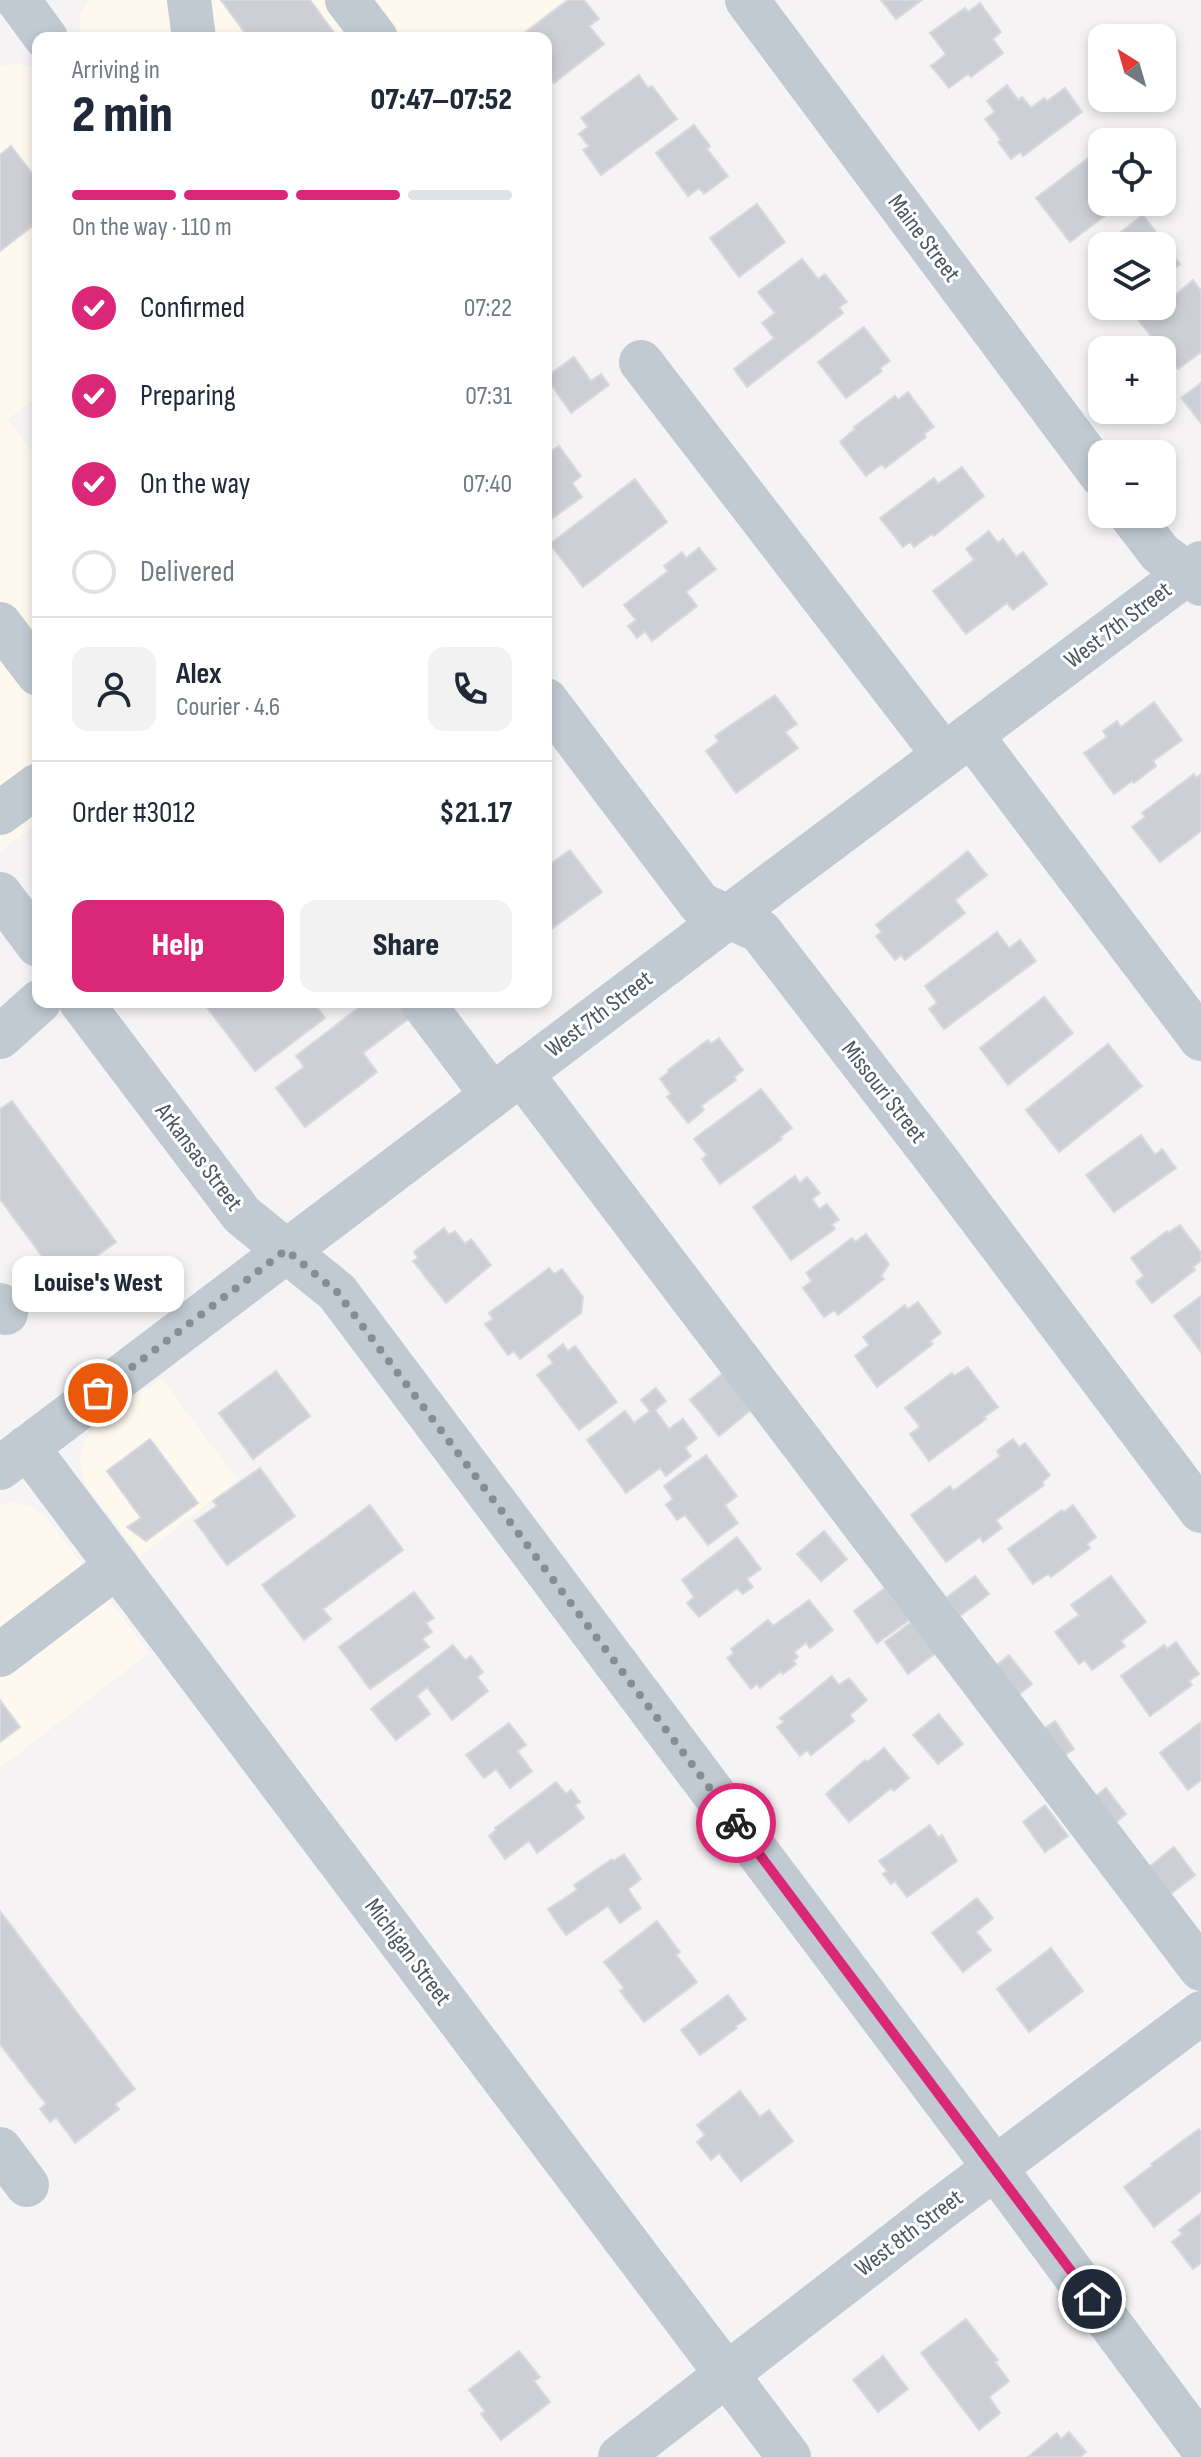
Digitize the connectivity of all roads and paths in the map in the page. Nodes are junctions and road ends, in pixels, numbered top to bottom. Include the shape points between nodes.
1 (18, 0) edge
2 (189, 0) edge
3 (322, 0) edge
4 (347, 0) edge
5 (747, 0) edge
6 (42, 32) edge
7 (193, 32) edge
8 (346, 32) edge
9 (371, 32) edge
10 (641, 362) dead end
11 (1088, 457) edge
12 (1141, 528) edge
13 (1196, 573) edge
14 (0, 624) edge
15 (32, 666) edge
16 (552, 708) edge
17 (957, 745) junction
18 (32, 789) edge
19 (0, 813) edge
20 (0, 894) edge
21 (729, 916) junction
22 (32, 937) edge
23 (32, 1008) edge
24 (86, 1008) edge
25 (428, 1008) edge
26 (0, 1037) edge
27 (1201, 1039) edge
28 (507, 1084) junction
29 (286, 1250) junction
30 (14, 1457) edge
31 (1201, 1511) edge
32 (117, 1566) junction
33 (0, 1655) edge
34 (1201, 1969) edge
35 (1201, 2013) edge
36 (0, 2149) edge
37 (995, 2168) junction
38 (27, 2185) dead end
39 (727, 2374) junction
40 (1201, 2446) edge
41 (620, 2457) edge
42 (789, 2457) edge

1 - 6 street
2 - 7 street
3 - 8 street
4 - 9 street
5 - 11 street, Maine Street
10 - 17 street
12 - 13 street via 1160,553
13 - 17 street, West 7th Street
14 - 15 street
16 - 21 street, Missouri Street via 700,904
17 - 21 street, West 7th Street
17 - 27 street
18 - 19 street
20 - 22 street
21 - 28 street, West 7th Street
21 - 31 street, Missouri Street via 760,931
23 - 26 street
24 - 29 street, Arkansas Street via 242,1215
25 - 28 street
28 - 29 street, West 7th Street
28 - 34 street
29 - 30 street, West 7th Street
29 - 37 street, Arkansas Street via 337,1292
30 - 32 street, Michigan Street
32 - 33 street
32 - 39 street, Michigan Street
35 - 37 street, West 8th Street
36 - 38 street
37 - 39 street, West 8th Street
37 - 40 street, Arkansas Street
39 - 41 street, West 8th Street
39 - 42 street, Michigan Street

